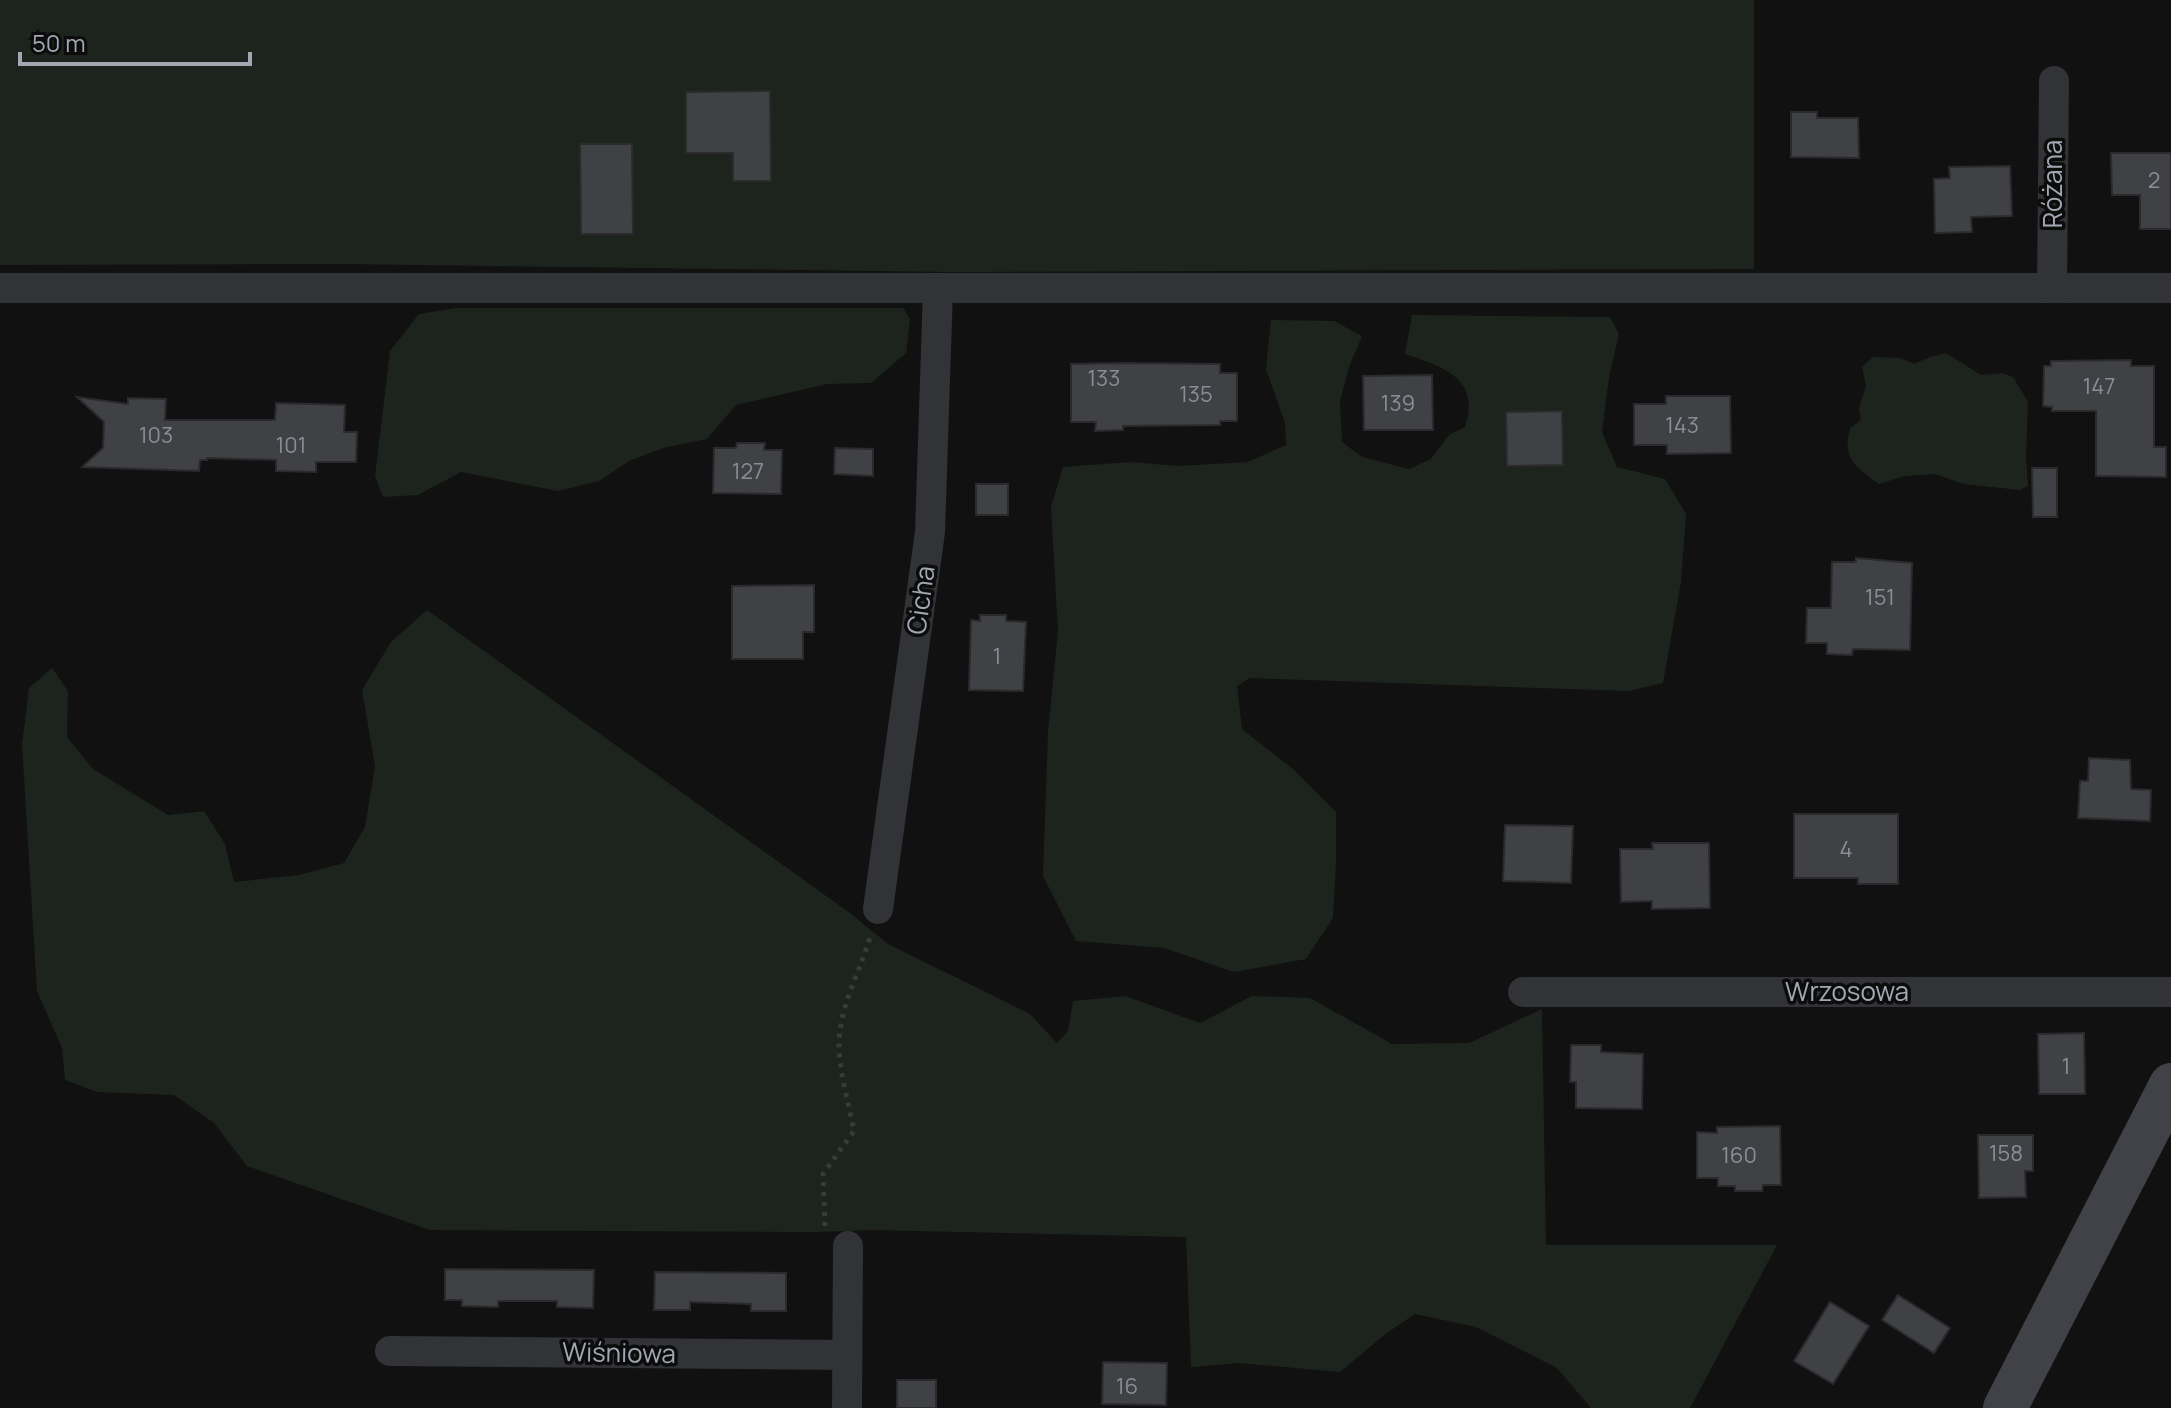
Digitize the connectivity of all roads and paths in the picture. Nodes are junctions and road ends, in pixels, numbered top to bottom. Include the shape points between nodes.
1 (2054, 81) dead end
2 (0, 288) edge
3 (2052, 288) junction
4 (2171, 288) edge
5 (938, 289) junction
6 (878, 909) joint
7 (1523, 992) dead end
8 (2171, 992) edge
9 (2171, 1085) edge
10 (836, 1238) joint
11 (390, 1351) dead end
12 (847, 1355) junction
13 (847, 1408) edge
14 (2005, 1408) edge

1 - 3 street, Różana
2 - 5 street
3 - 4 street
3 - 5 street
5 - 6 street, Cicha via 930,532
6 - 10 path via 847,1000 839,1045 854,1131 823,1174
7 - 8 street, Wrzosowa
9 - 14 street
10 - 12 street
11 - 12 street, Wiśniowa
12 - 13 street

